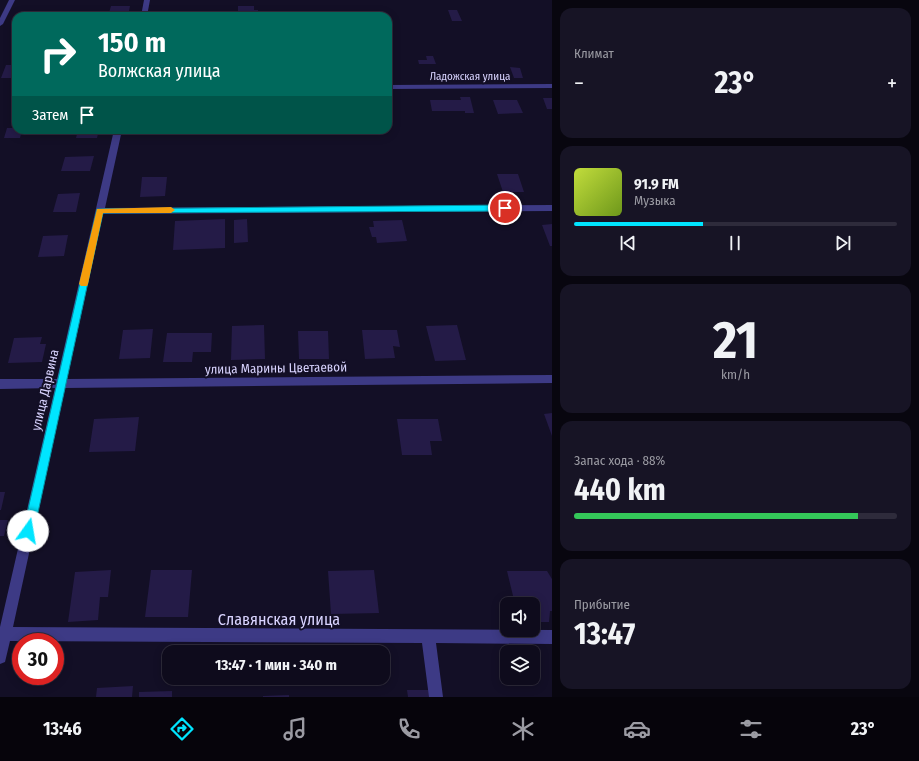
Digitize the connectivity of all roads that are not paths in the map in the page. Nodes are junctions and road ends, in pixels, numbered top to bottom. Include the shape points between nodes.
1 (12, 0) edge
2 (147, 0) edge
3 (145, 12) edge
4 (0, 24) edge
5 (552, 86) edge
6 (392, 87) edge
7 (117, 134) edge
8 (552, 208) edge
9 (100, 210) junction
10 (552, 379) edge
11 (61, 383) junction
12 (0, 384) edge
13 (5, 634) junction
14 (428, 636) junction
15 (552, 637) edge
16 (0, 657) edge
17 (436, 697) edge

1 - 4 street
2 - 3 street
5 - 6 street, Ладожская улица
7 - 9 street, улица Дарвина
8 - 9 street
9 - 11 street, улица Дарвина
10 - 11 street, улица Марины Цветаевой
11 - 12 street, улица Марины Цветаевой
11 - 13 street, улица Дарвина
13 - 14 street, Славянская улица
13 - 16 street, улица Дарвина
14 - 15 street, Славянская улица
14 - 17 street

